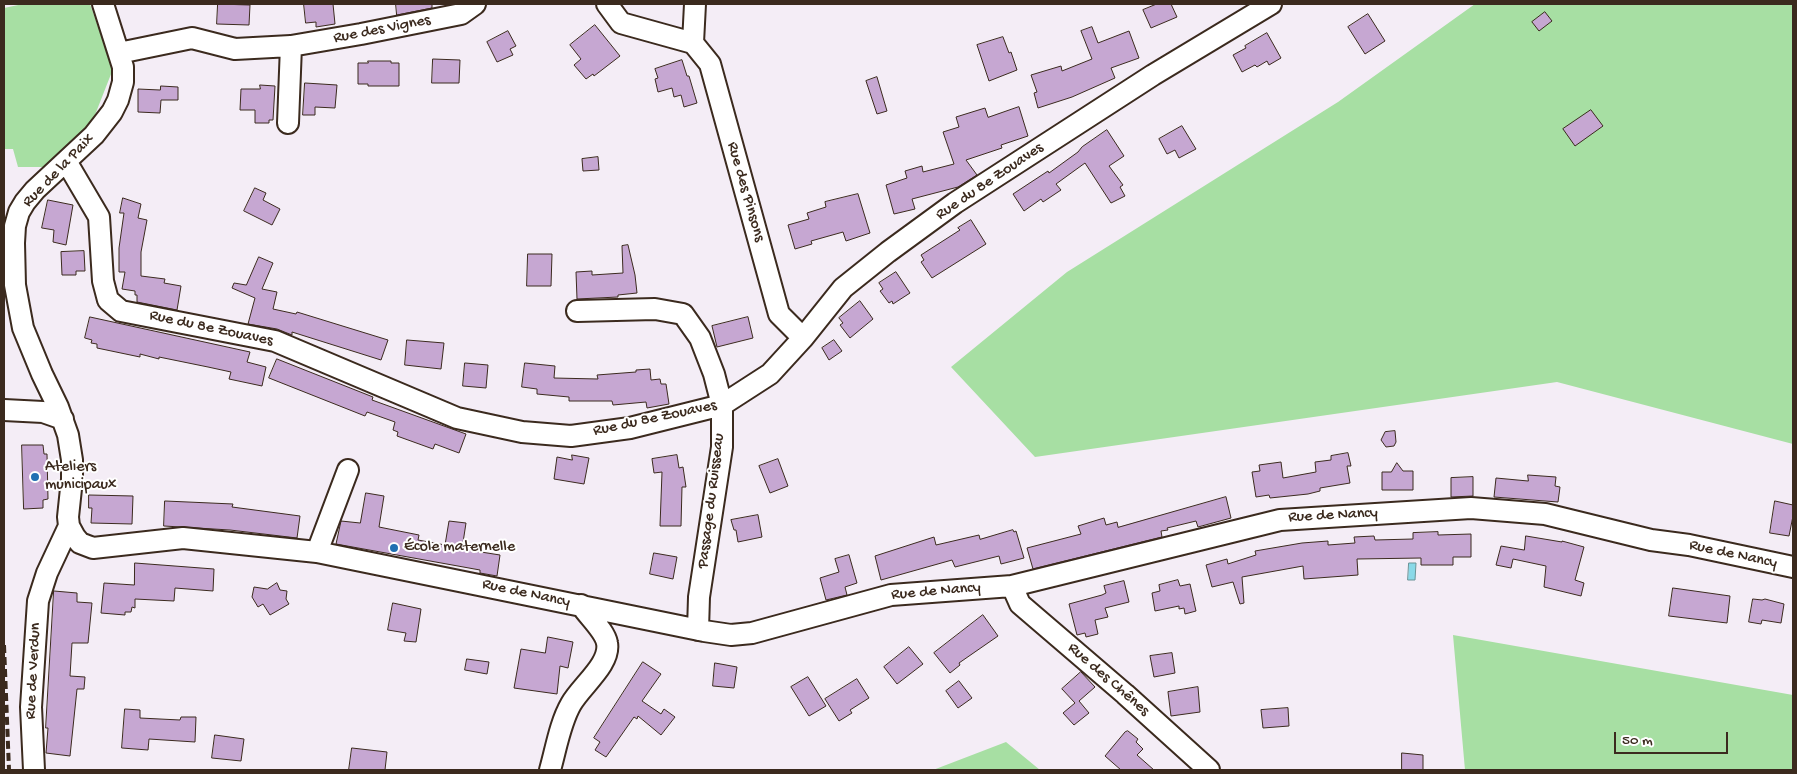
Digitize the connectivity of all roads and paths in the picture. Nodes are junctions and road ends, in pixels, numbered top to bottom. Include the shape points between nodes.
1 (103, 4) edge
2 (607, 4) edge
3 (695, 4) edge
4 (1271, 4) edge
5 (464, 7) edge
6 (692, 42) junction
7 (291, 46) junction
8 (119, 53) junction
9 (288, 123) dead end
10 (66, 161) junction
11 (577, 311) dead end
12 (803, 338) junction
13 (51, 392) junction
14 (717, 407) junction
15 (11, 410) edge
16 (63, 419) junction
17 (348, 470) dead end
18 (69, 526) junction
19 (80, 543) junction
20 (317, 552) junction
21 (1793, 567) edge
22 (48, 574) junction
23 (1012, 586) junction
24 (699, 597) junction
25 (581, 606) junction
26 (676, 626) junction
27 (698, 630) junction
28 (34, 770) edge
29 (550, 770) edge
30 (1209, 770) edge

1 - 8 street, Rue de la Paix
2 - 6 street via 621,23
3 - 6 street
4 - 12 street, Rue du 8e Zouaves via 955,203 843,288
5 - 7 street, Rue des Vignes via 361,34
6 - 12 street, Rue des Pinsons via 710,64 779,314
7 - 8 street, Rue des Vignes via 235,49 192,38
7 - 9 street
8 - 10 street, Rue de la Paix via 123,82 118,100 105,122
10 - 13 street, Rue de la Paix via 25,202 15,226 18,309 28,341
10 - 14 street, Rue du 8e Zouaves via 99,217 103,280 108,300 120,311 275,341 457,418 522,432 571,436 630,428
11 - 14 street, Passage du Ruisseau via 655,309 683,314 700,338 714,374
12 - 14 street, Rue du 8e Zouaves via 770,374
13 - 15 street
13 - 16 street, Rue de la Paix
14 - 24 street, Passage du Ruisseau via 722,447
15 - 16 street via 43,412
16 - 18 street, Rue de la Paix via 72,460
17 - 20 street
18 - 19 street
18 - 22 street, Rue de Verdun
19 - 20 street, Rue de Nancy via 101,548 182,538
19 - 22 street, Rue de Verdun
20 - 25 street, Rue de Nancy
21 - 23 street, Rue de Nancy via 1651,540 1545,514 1471,508 1280,520
22 - 28 street, Rue de Verdun via 38,601 36,618 31,707
23 - 27 street, Rue de Nancy via 891,595 752,633 732,635
23 - 30 street, Rue des Chênes via 1020,604
24 - 26 street, Passage du Ruisseau
24 - 27 street, Passage du Ruisseau
25 - 26 street, Rue de Nancy
25 - 29 street via 606,637 607,653 565,715
26 - 27 street, Rue de Nancy

